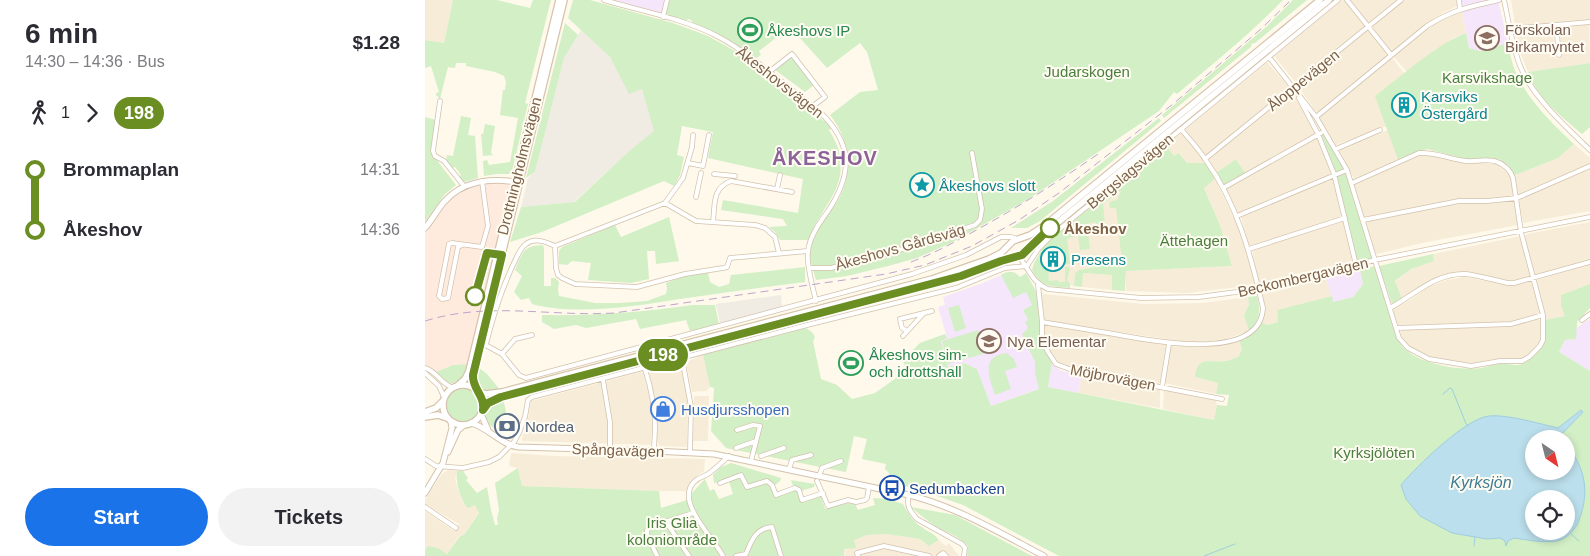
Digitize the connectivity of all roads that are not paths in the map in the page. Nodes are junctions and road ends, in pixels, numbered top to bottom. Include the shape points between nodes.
1 (559, 0) edge
2 (565, 0) edge
3 (603, 0) edge
4 (667, 0) edge
5 (1320, 0) edge
6 (1329, 0) edge
7 (1338, 0) edge
8 (1347, 0) edge
9 (1401, 0) edge
10 (1459, 0) edge
11 (1499, 0) edge
12 (1505, 0) edge
13 (1460, 9) junction
14 (663, 17) junction
15 (1590, 22) edge
16 (1556, 25) junction
17 (1368, 26) junction
18 (1510, 29) junction
19 (1391, 55) junction
20 (1559, 55) dead end
21 (1269, 57) junction
22 (769, 72) junction
23 (1294, 88) junction
24 (440, 101) dead end
25 (813, 106) junction
26 (1316, 117) junction
27 (1181, 129) junction
28 (1325, 130) junction
29 (1381, 130) dead end
30 (1318, 134) junction
31 (709, 135) dead end
32 (693, 136) dead end
33 (1336, 149) junction
34 (1590, 150) edge
35 (972, 153) dead end
36 (1205, 159) junction
37 (688, 163) junction
38 (1590, 166) edge
39 (1347, 170) junction
40 (736, 171) dead end
41 (701, 173) dead end
42 (714, 174) dead end
43 (1334, 174) junction
44 (780, 175) dead end
45 (735, 176) junction
46 (482, 181) junction
47 (517, 182) junction
48 (733, 182) junction
49 (1352, 183) junction
50 (464, 186) junction
51 (1223, 188) junction
52 (777, 189) junction
53 (792, 192) dead end
54 (696, 197) dead end
55 (1517, 198) junction
56 (665, 203) junction
57 (1237, 216) junction
58 (1590, 217) edge
59 (1345, 218) junction
60 (1363, 220) junction
61 (713, 222) junction
62 (425, 228) edge
63 (1521, 232) junction
64 (1014, 242) junction
65 (462, 245) junction
66 (555, 246) junction
67 (1249, 249) junction
68 (807, 251) junction
69 (779, 252) junction
70 (1021, 254) junction
71 (1375, 260) junction
72 (1590, 262) edge
73 (1026, 265) junction
74 (1356, 265) junction
75 (810, 268) junction
76 (1534, 278) junction
77 (1038, 285) junction
78 (1259, 289) junction
79 (816, 301) junction
80 (1390, 308) junction
81 (932, 311) dead end
82 (923, 313) junction
83 (1590, 314) edge
84 (1543, 315) junction
85 (1582, 320) dead end
86 (1042, 322) junction
87 (1397, 328) junction
88 (907, 331) junction
89 (532, 335) dead end
90 (903, 336) dead end
91 (481, 342) junction
92 (1169, 344) junction
93 (502, 354) junction
94 (683, 358) junction
95 (425, 368) edge
96 (645, 369) junction
97 (425, 373) edge
98 (603, 380) junction
99 (455, 387) junction
100 (1161, 387) junction
101 (477, 390) junction
102 (1222, 399) dead end
103 (443, 400) junction
104 (425, 412) edge
105 (482, 412) junction
106 (425, 417) edge
107 (449, 420) junction
108 (471, 424) junction
109 (464, 425) junction
110 (488, 430) junction
111 (737, 430) dead end
112 (756, 441) junction
113 (510, 446) junction
114 (736, 448) dead end
115 (784, 448) dead end
116 (610, 450) junction
117 (654, 451) junction
118 (690, 452) junction
119 (446, 455) junction
120 (811, 455) dead end
121 (729, 456) junction
122 (761, 456) dead end
123 (425, 459) edge
124 (751, 461) junction
125 (841, 461) dead end
126 (442, 466) junction
127 (789, 469) junction
128 (818, 478) junction
129 (720, 483) dead end
130 (869, 487) junction
131 (425, 493) edge
132 (823, 494) junction
133 (909, 495) junction
134 (425, 507) edge
135 (693, 513) junction
136 (666, 522) junction
137 (456, 528) dead end
138 (656, 554) edge
139 (746, 554) junction
140 (649, 556) edge
141 (689, 556) edge
142 (723, 556) edge
143 (736, 556) edge
144 (753, 556) edge
145 (781, 556) edge
146 (858, 556) edge
147 (929, 556) edge
148 (939, 556) edge
149 (946, 556) edge
150 (964, 556) edge
151 (1044, 556) edge

1 - 47 main road, Drottningholmsvägen
2 - 47 main road, Drottningholmsvägen
3 - 14 street, Åkeshovsvägen
4 - 14 street
5 - 64 main road, Bergslagsvägen via 1044,226
6 - 70 main road, Bergslagsvägen
7 - 21 street, Bergslagsvägen
8 - 17 street
9 - 17 street, Åloppevägen
10 - 13 street
11 - 13 street
12 - 18 street
13 - 19 street via 1427,26
14 - 22 street, Åkeshovsvägen via 719,37
15 - 16 street
16 - 18 street
16 - 20 street
17 - 19 street
17 - 23 street, Åloppevägen
18 - 34 street via 1521,69 1539,96
19 - 26 street
21 - 23 street
21 - 27 street, Bergslagsvägen
22 - 25 street, Åkeshovsvägen
22 - 25 street via 792,54 825,97
23 - 26 street
23 - 30 street
23 - 36 street, Åloppevägen
24 - 50 street via 433,151
25 - 68 street, Åkeshovsvägen via 836,130 846,162 842,185
26 - 28 street
27 - 36 street
27 - 73 street, Bergslagsvägen via 1050,237
28 - 30 street
28 - 33 street
29 - 33 street
30 - 43 street
30 - 51 street
31 - 37 street via 703,166
32 - 37 street
33 - 39 street
35 - 75 street, Åkeshovs Gårdsväg via 982,209 980,220 975,225 831,268
36 - 51 street
37 - 56 street via 683,178
38 - 55 street
39 - 43 street
39 - 49 street
40 - 45 street
41 - 54 street
42 - 45 street
43 - 57 street
43 - 59 street
44 - 52 street
45 - 48 street
46 - 47 street via 501,179
46 - 50 street
46 - 65 street via 487,226 482,247
47 - 91 main road, Drottningholmsvägen
48 - 52 street
48 - 61 street via 725,183 716,193
49 - 55 street via 1419,153 1432,152 1466,161 1498,162 1511,174
49 - 60 street
50 - 62 street via 448,198
51 - 57 street
52 - 53 street
55 - 60 street via 1459,201
55 - 63 street
56 - 61 street via 696,221
56 - 66 street
57 - 67 street
58 - 63 street, Beckombergavägen
59 - 67 street
59 - 74 street
60 - 71 street
61 - 69 street via 765,228 775,237
63 - 71 street, Beckombergavägen
63 - 76 street
64 - 70 main road via 1011,252
64 - 70 main road via 1025,244
64 - 79 street via 1006,236 1001,237 966,256
64 - 101 main road, Bergslagsvägen via 989,260 946,275 502,392 491,394
65 - 65 street via 452,243 448,247 439,296 442,299 448,298
66 - 69 street via 556,268 562,278 575,284 637,287 723,268 730,258
66 - 91 street via 535,240 521,248
67 - 78 street
68 - 69 street
68 - 75 street
70 - 73 street
70 - 105 main road, Bergslagsvägen via 951,280 501,397 488,403
71 - 74 street, Beckombergavägen
71 - 80 street
72 - 76 street
73 - 77 street
73 - 94 street via 1005,268 956,288
74 - 78 street, Beckombergavägen
75 - 79 street
76 - 80 street via 1508,283 1465,274 1444,277
76 - 84 street
77 - 78 street, Beckombergavägen via 1048,289 1141,298 1199,297
77 - 86 street, Möjbrovägen
78 - 92 street via 1262,316 1248,334 1227,341
79 - 93 street via 523,377
80 - 87 street
81 - 82 street
82 - 88 street
82 - 88 street via 900,319 902,328
83 - 85 street
84 - 87 street via 1511,324
84 - 87 street via 1543,340 1529,357 1522,361 1493,361 1471,366 1417,354 1403,343
86 - 92 street
86 - 100 street, Möjbrovägen via 1043,341 1056,364 1094,375
88 - 90 street
89 - 93 street via 515,339
91 - 93 street
91 - 99 main road, Drottningholmsvägen via 468,374
91 - 101 main road, Drottningholmsvägen via 473,375
92 - 100 street
94 - 96 street
94 - 118 street via 690,401
95 - 99 street via 445,385
96 - 98 street
96 - 117 street via 655,416
97 - 103 street via 439,386
98 - 113 street via 532,397
98 - 116 street via 610,422
99 - 101 main road via 467,386
99 - 103 main road
100 - 102 street, Möjbrovägen
101 - 105 main road via 483,401
103 - 104 main road via 436,408
103 - 107 main road via 443,409
105 - 108 main road
105 - 110 street
106 - 107 main road via 438,415
107 - 109 main road
107 - 119 street via 453,428
108 - 109 main road
108 - 110 street
109 - 119 street via 458,430
110 - 113 street
111 - 112 street via 760,426
112 - 114 street
112 - 124 street
113 - 116 street, Spångavägen
113 - 126 street via 499,457 473,467
115 - 122 street
116 - 117 street, Spångavägen
117 - 118 street, Spångavägen
118 - 121 street, Spångavägen
119 - 126 street
120 - 127 street via 792,460
121 - 124 street, Spångavägen
121 - 135 street via 692,484 688,498
123 - 126 street
124 - 127 street, Spångavägen
125 - 128 street via 822,468
126 - 131 street
127 - 128 street, Spångavägen
128 - 130 street, Spångavägen
128 - 132 street
129 - 132 street via 741,475 747,487 767,481 776,494 795,488 802,500
130 - 132 street via 867,498 856,502 848,500 828,506
130 - 133 street, Spångavägen
133 - 150 street via 907,503 917,519 962,544
133 - 151 street, Spångavägen via 967,516
134 - 137 street
135 - 136 street
135 - 142 street
136 - 138 street via 647,530
136 - 141 street
138 - 140 street
139 - 143 street
139 - 144 street
139 - 145 street via 757,532 772,527
146 - 147 street via 857,553 884,546
148 - 149 street via 943,553

